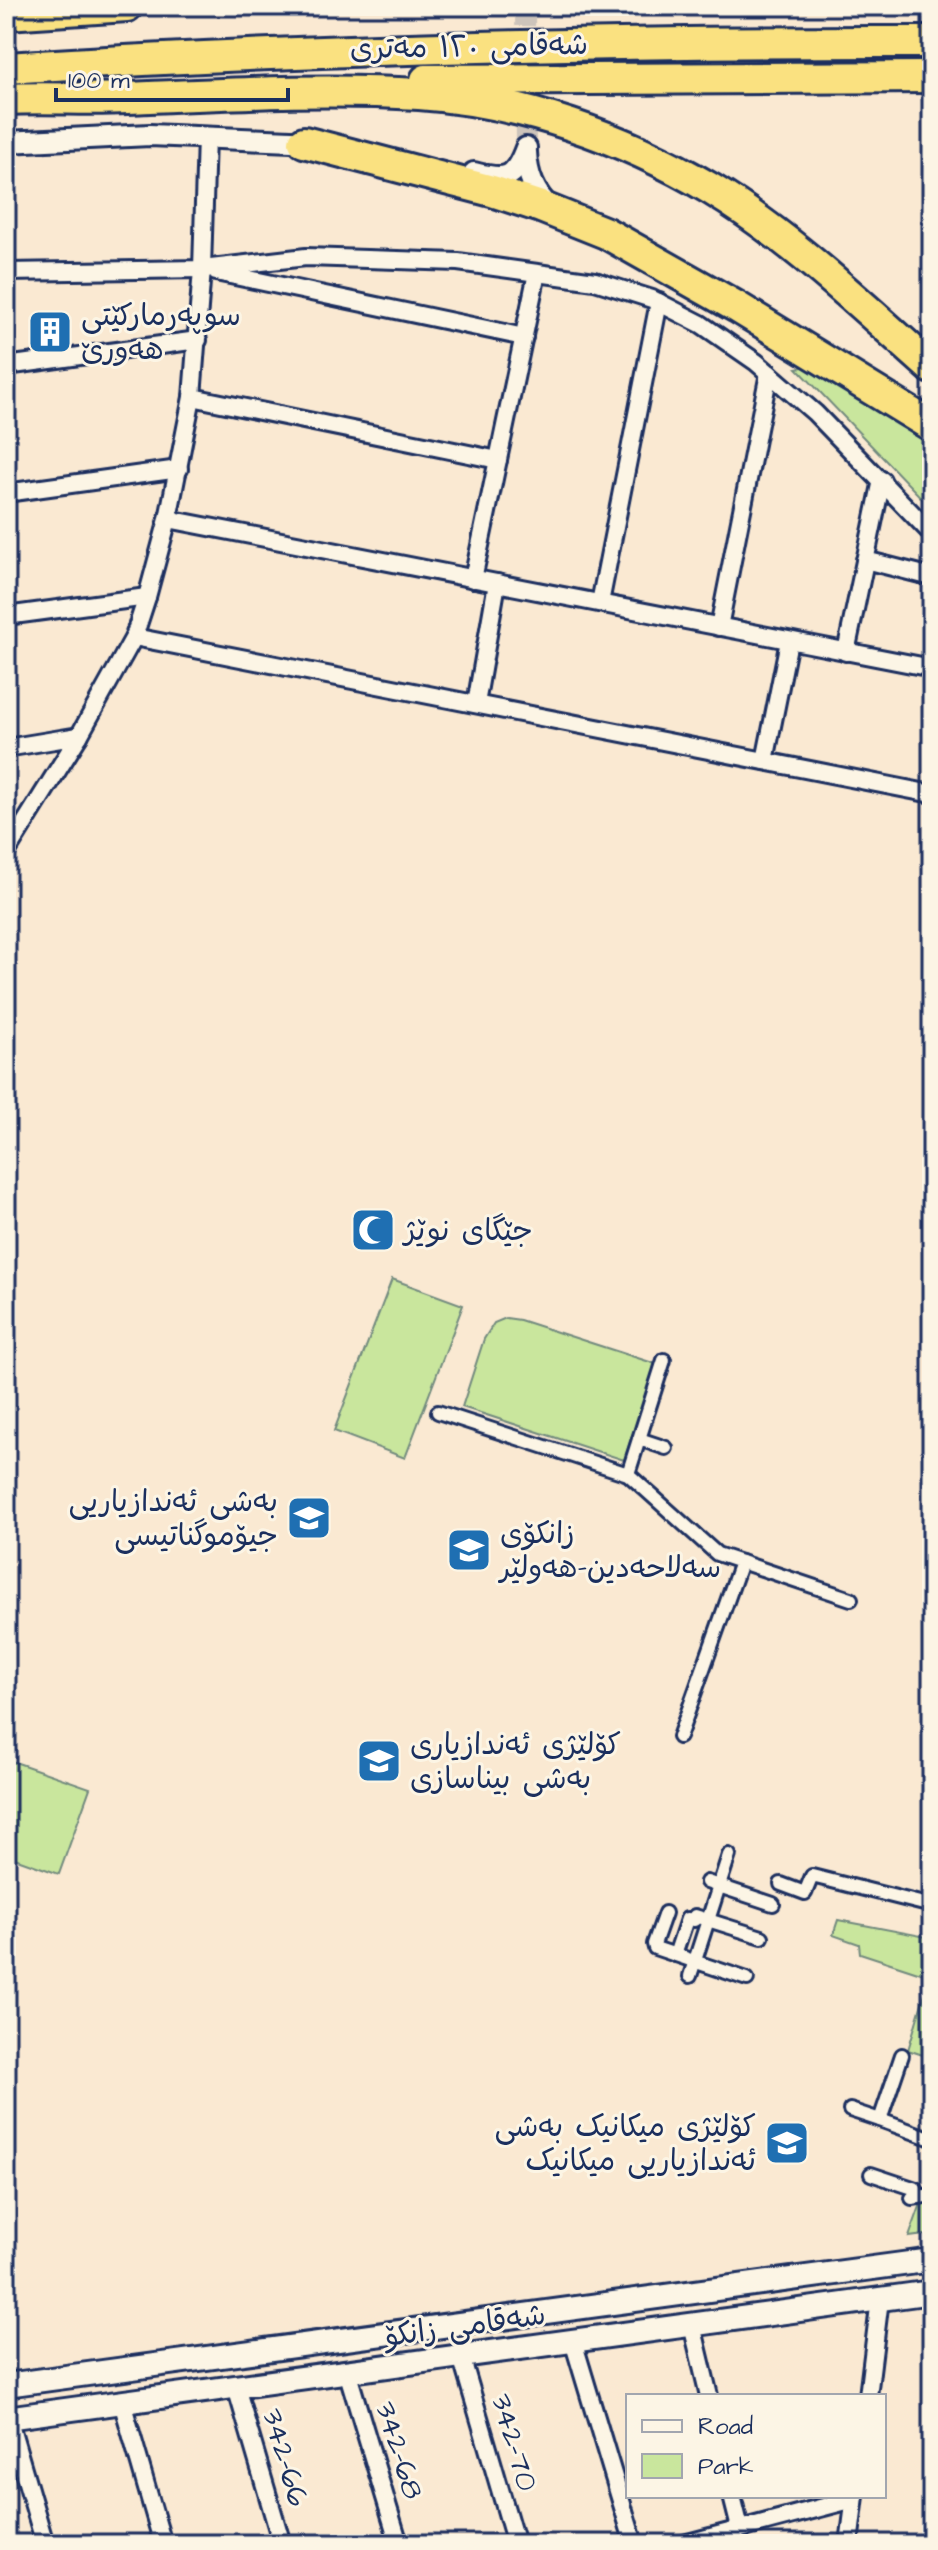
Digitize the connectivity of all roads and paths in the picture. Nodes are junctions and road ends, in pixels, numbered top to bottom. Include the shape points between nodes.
1 (127, 6) edge
2 (6, 14) edge
3 (932, 42) edge
4 (6, 68) edge
5 (932, 77) edge
6 (20, 98) edge
7 (206, 137) junction
8 (6, 142) edge
9 (304, 142) junction
10 (554, 212) junction
11 (202, 269) junction
12 (6, 272) edge
13 (537, 273) junction
14 (659, 302) junction
15 (524, 337) junction
16 (198, 340) junction
17 (6, 366) edge
18 (932, 368) edge
19 (769, 373) junction
20 (192, 397) junction
21 (932, 426) edge
22 (498, 460) junction
23 (179, 469) junction
24 (882, 480) junction
25 (6, 493) edge
26 (168, 519) junction
27 (932, 534) edge
28 (865, 560) junction
29 (932, 577) edge
30 (473, 579) junction
31 (497, 583) junction
32 (147, 597) junction
33 (600, 603) junction
34 (6, 616) edge
35 (719, 627) junction
36 (134, 637) junction
37 (789, 641) junction
38 (846, 652) junction
39 (932, 668) edge
40 (476, 704) junction
41 (79, 736) junction
42 (6, 748) edge
43 (765, 761) junction
44 (932, 794) edge
45 (6, 853) edge
46 (664, 1360) dead end
47 (438, 1412) dead end
48 (639, 1439) junction
49 (666, 1448) dead end
50 (628, 1474) junction
51 (741, 1562) junction
52 (851, 1599) dead end
53 (679, 1737) dead end
54 (729, 1855) dead end
55 (713, 1884) junction
56 (781, 1884) dead end
57 (773, 1904) dead end
58 (932, 1906) edge
59 (665, 1913) dead end
60 (708, 1920) junction
61 (762, 1937) dead end
62 (675, 1955) junction
63 (694, 1962) junction
64 (690, 1976) dead end
65 (747, 1979) dead end
66 (902, 2055) dead end
67 (850, 2110) dead end
68 (880, 2120) junction
69 (932, 2139) edge
70 (871, 2174) dead end
71 (932, 2195) edge
72 (932, 2260) edge
73 (932, 2292) edge
74 (880, 2299) junction
75 (692, 2325) junction
76 (402, 2332) junction
77 (573, 2341) junction
78 (461, 2356) junction
79 (409, 2363) junction
80 (347, 2371) junction
81 (6, 2385) edge
82 (236, 2387) junction
83 (709, 2394) edge
84 (868, 2394) edge
85 (122, 2402) junction
86 (7, 2418) edge
87 (732, 2498) edge
88 (855, 2498) edge
89 (740, 2528) junction
90 (45, 2544) edge
91 (163, 2544) edge
92 (282, 2544) edge
93 (399, 2544) edge
94 (516, 2544) edge
95 (634, 2544) edge
96 (684, 2544) edge
97 (849, 2544) edge

1 - 2 highway
3 - 4 highway, شەقامی ١٢٠ مەتری via 471,46
5 - 6 highway via 312,81
6 - 18 highway via 311,91 421,94 525,112 616,143 711,190 794,247
7 - 8 street
7 - 9 street
7 - 11 street
9 - 10 highway
9 - 10 street via 349,144 495,178 514,172 526,148 534,188
10 - 21 highway via 633,246
11 - 12 street
11 - 13 street via 306,257 458,262
11 - 15 street
11 - 16 street
13 - 14 street via 595,281
13 - 15 street
14 - 19 street via 701,324
14 - 33 street
15 - 22 street
16 - 17 street
16 - 20 street
19 - 24 street
19 - 35 street
20 - 22 street
20 - 23 street
22 - 30 street
23 - 25 street
23 - 26 street
24 - 27 street
24 - 28 street
26 - 30 street
26 - 32 street
28 - 29 street
28 - 38 street
30 - 31 street
31 - 33 street
31 - 40 street
32 - 34 street
32 - 36 street
33 - 35 street
35 - 37 street
36 - 40 street
36 - 41 street
37 - 38 street
37 - 43 street
38 - 39 street
40 - 43 street
41 - 42 street
41 - 45 street
43 - 44 street
46 - 48 street
47 - 50 street
48 - 49 street
48 - 50 street
50 - 51 street via 717,1554
51 - 52 street
51 - 53 street
54 - 55 street
55 - 57 street
55 - 60 street
56 - 58 street via 805,1893 812,1876
59 - 62 street via 654,1944
60 - 61 street
60 - 62 street via 687,1919
60 - 63 street
62 - 63 street
63 - 64 street
63 - 65 street
66 - 68 street
67 - 68 street
68 - 69 street
70 - 71 street via 914,2194
72 - 76 main road, شەقامی زانکۆ
73 - 74 main road, شەقامی زانکۆ
74 - 75 main road, شەقامی زانکۆ
74 - 84 street
75 - 77 main road, شەقامی زانکۆ
75 - 83 street
76 - 79 main road
76 - 81 main road, شەقامی زانکۆ
77 - 78 main road, شەقامی زانکۆ
77 - 95 street
78 - 79 main road, شەقامی زانکۆ
78 - 94 street, 342-70
79 - 80 main road, شەقامی زانکۆ
80 - 82 main road, شەقامی زانکۆ
80 - 93 street, 342-68
82 - 85 main road, شەقامی زانکۆ
82 - 92 street, 342-66
85 - 86 main road, شەقامی زانکۆ
85 - 91 street
86 - 90 street
87 - 89 street
88 - 89 street
88 - 97 street
89 - 96 street

